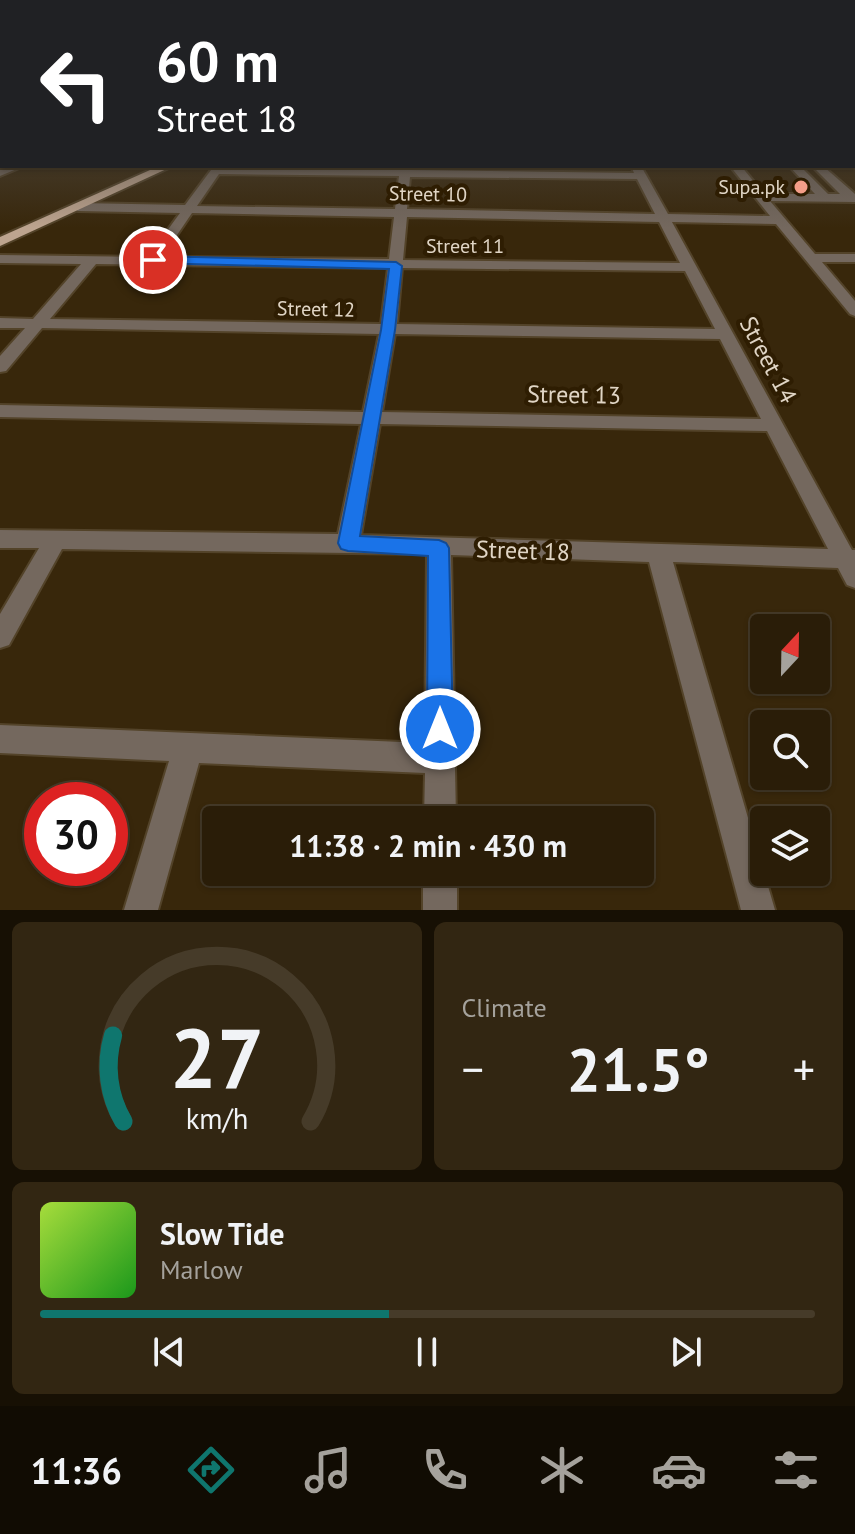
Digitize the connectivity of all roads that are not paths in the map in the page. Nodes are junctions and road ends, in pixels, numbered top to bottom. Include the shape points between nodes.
1 (164, 168) edge
2 (737, 168) edge
3 (796, 168) edge
4 (819, 168) edge
5 (217, 169) edge
6 (405, 170) edge
7 (639, 171) edge
8 (761, 197) junction
9 (825, 198) junction
10 (852, 198) edge
11 (78, 207) junction
12 (187, 211) junction
13 (400, 213) junction
14 (663, 216) junction
15 (779, 220) junction
16 (0, 242) edge
17 (811, 258) junction
18 (855, 258) edge
19 (0, 259) edge
20 (92, 260) junction
21 (153, 260) junction
22 (396, 266) junction
23 (689, 267) junction
24 (855, 311) edge
25 (0, 323) edge
26 (36, 323) junction
27 (388, 330) junction
28 (727, 334) junction
29 (0, 367) edge
30 (0, 411) edge
31 (372, 418) junction
32 (776, 425) junction
33 (0, 539) edge
34 (55, 541) junction
35 (348, 543) junction
36 (439, 548) junction
37 (659, 554) junction
38 (852, 565) edge
39 (0, 637) edge
40 (0, 739) edge
41 (188, 748) junction
42 (440, 759) junction
43 (440, 806) edge
44 (440, 886) edge
45 (141, 910) edge
46 (440, 910) edge
47 (758, 910) edge

1 - 11 main road
2 - 8 street
3 - 9 street
4 - 10 street
5 - 6 street
5 - 12 street
6 - 7 street
6 - 13 street
7 - 14 street, Street 14
8 - 9 street
8 - 15 street
9 - 10 street
11 - 12 street, Street 10
11 - 16 main road
12 - 13 street, Street 10
12 - 21 street
13 - 14 street, Street 10
13 - 22 street
14 - 15 street, Street 10
14 - 23 street, Street 14
15 - 17 street
17 - 18 street
17 - 24 street
19 - 20 street, Street 11
20 - 21 street, Street 11
20 - 26 street
21 - 22 street, Street 11
22 - 23 street, Street 11
22 - 27 street
23 - 28 street, Street 14
25 - 26 street, Street 12
26 - 27 street, Street 12
26 - 29 street
27 - 28 street, Street 12
27 - 31 street
28 - 32 street, Street 14
30 - 31 street, Street 13
31 - 32 street, Street 13
31 - 35 street
32 - 38 street, Street 14
33 - 34 street, Street 18
34 - 35 street, Street 18
34 - 39 street
35 - 36 street, Street 18
36 - 37 street, Street 18
36 - 42 street
37 - 38 street, Street 18
37 - 47 street
40 - 41 street
41 - 42 street
41 - 45 street
42 - 43 street
44 - 46 street

